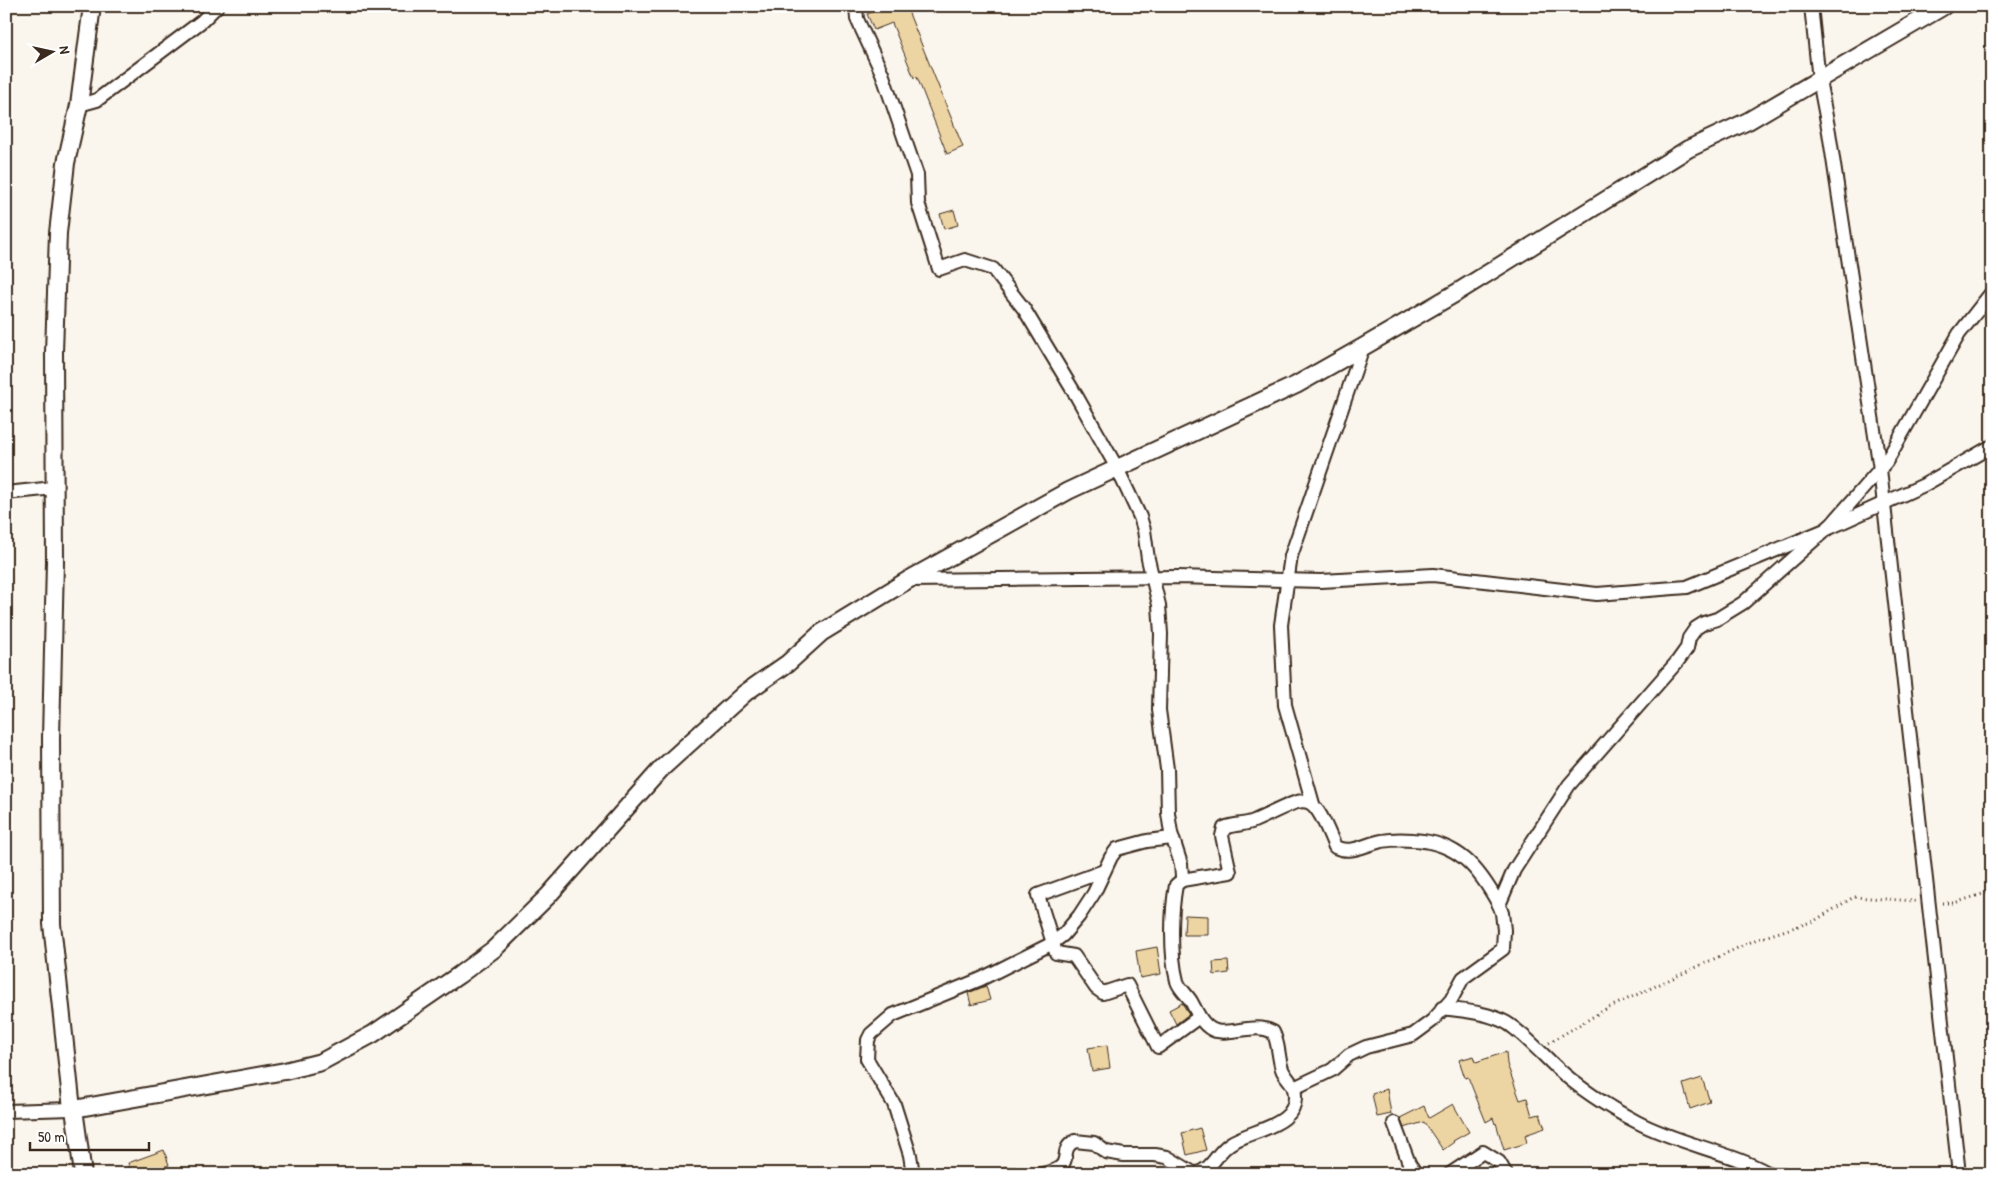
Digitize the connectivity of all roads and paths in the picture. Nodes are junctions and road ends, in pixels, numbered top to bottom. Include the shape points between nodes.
1 (92, 6) edge
2 (217, 6) edge
3 (856, 6) edge
4 (1811, 6) edge
5 (1944, 6) edge
6 (1819, 80) junction
7 (79, 105) junction
8 (1992, 292) edge
9 (1363, 347) junction
10 (1992, 446) edge
11 (1117, 468) junction
12 (1880, 469) junction
13 (54, 488) junction
14 (6, 493) edge
15 (1884, 503) junction
16 (1825, 530) junction
17 (1153, 577) junction
18 (908, 580) junction
19 (1288, 580) junction
20 (1313, 804) junction
21 (1172, 838) junction
22 (1104, 871) junction
23 (1182, 880) junction
24 (1992, 891) edge
25 (1928, 902) junction
26 (1499, 905) junction
27 (1052, 942) junction
28 (1442, 1008) junction
29 (1199, 1017) junction
30 (1537, 1050) junction
31 (1294, 1088) junction
32 (73, 1109) junction
33 (6, 1111) edge
34 (1394, 1123) dead end
35 (1212, 1170) edge
36 (1768, 1173) edge
37 (83, 1174) edge
38 (913, 1174) edge
39 (1005, 1174) edge
40 (1013, 1174) edge
41 (1042, 1174) edge
42 (1195, 1174) edge
43 (1416, 1174) edge
44 (1450, 1174) edge
45 (1506, 1174) edge
46 (1758, 1174) edge
47 (1783, 1174) edge
48 (1959, 1174) edge

1 - 7 street
2 - 7 street via 202,21 97,100
3 - 11 street via 857,18 882,73 917,175 918,204 939,269 964,260 993,269 1024,309
4 - 6 street
5 - 6 street
6 - 9 street via 1748,121 1688,149
6 - 12 street
7 - 13 street via 66,163 58,233
8 - 12 street via 1959,334
9 - 11 street via 1296,385
9 - 19 street via 1292,556
10 - 15 street via 1924,485
11 - 17 street via 1144,530
11 - 18 street via 1068,491
12 - 15 street
12 - 16 street
13 - 14 street
13 - 32 street via 52,924
15 - 16 street
15 - 25 street
16 - 19 street via 1687,587 1597,594 1433,575
16 - 26 street via 1744,603 1696,628 1677,662 1569,785 1514,870
17 - 18 street
17 - 19 street
17 - 21 street via 1159,605 1159,710
18 - 32 street via 821,633 788,663 745,693 661,769 548,896 494,949 373,1034 321,1062
19 - 20 street via 1281,625 1285,704
20 - 23 street via 1306,800 1289,804 1253,822 1224,828 1222,836 1230,872
20 - 26 street via 1323,817 1335,847 1353,851 1396,839 1432,841 1455,850 1482,875
21 - 22 street via 1117,849
21 - 23 street
22 - 27 street via 1079,916
22 - 27 street via 1038,895
23 - 29 street via 1176,888 1174,962 1177,982
24 - 25 path via 1954,903
25 - 30 path via 1854,897 1814,921 1755,940 1606,1009
25 - 48 street
26 - 28 street via 1504,930 1502,949 1463,978 1451,1000
27 - 29 street via 1056,953 1074,956 1103,993 1127,985 1158,1047
27 - 38 street via 989,975 893,1016 869,1036 867,1059 894,1104
28 - 30 street via 1495,1017 1508,1023
28 - 31 street via 1414,1035 1366,1047 1349,1055 1332,1070
29 - 31 street via 1206,1026 1215,1030 1256,1028 1273,1032 1282,1070
30 - 36 street via 1602,1103 1638,1123 1752,1164
31 - 35 street via 1294,1104 1286,1118 1227,1146
32 - 33 street
32 - 37 street
34 - 43 street
35 - 42 street
36 - 46 street
36 - 47 street
39 - 40 street
41 - 42 street via 1059,1170 1065,1164 1066,1152 1075,1140 1094,1143 1106,1152 1166,1157
44 - 45 street via 1483,1152 1499,1162

